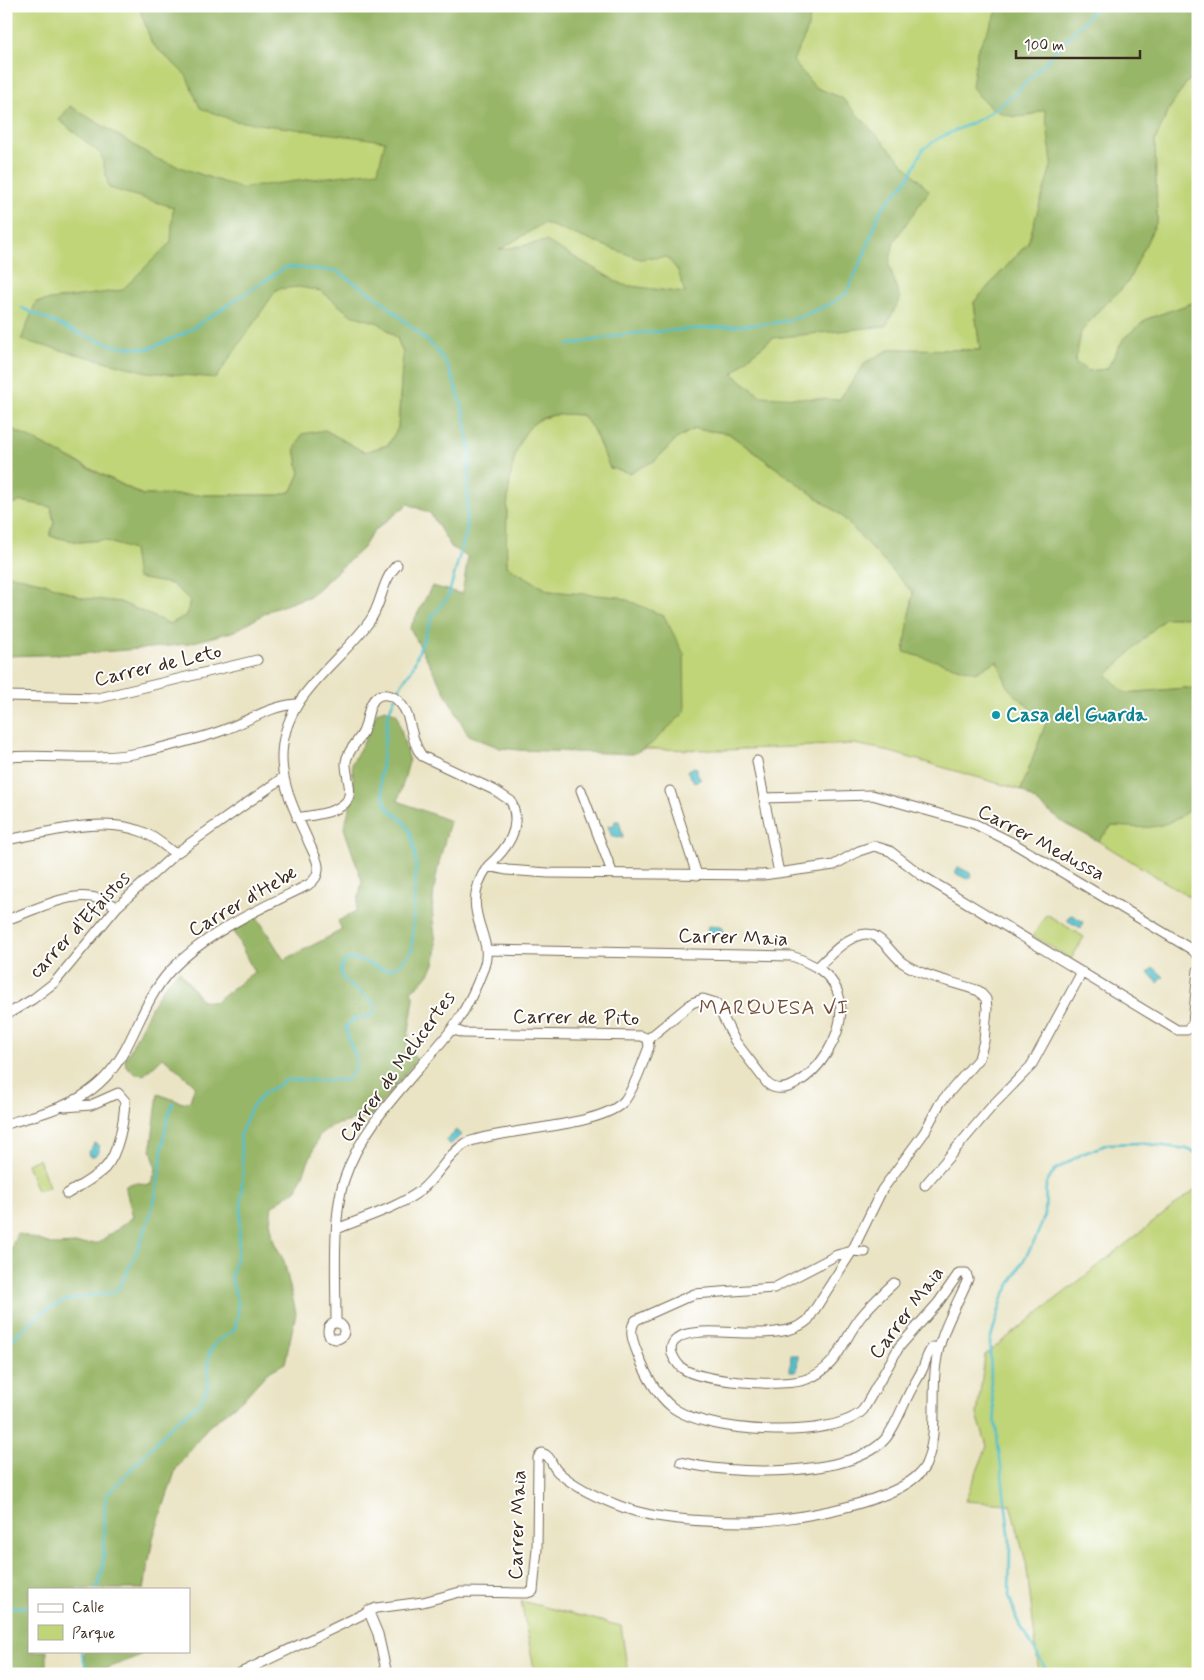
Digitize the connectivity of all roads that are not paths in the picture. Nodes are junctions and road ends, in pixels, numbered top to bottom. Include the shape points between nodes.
1 (397, 565) dead end
2 (257, 660) dead end
3 (6, 696) edge
4 (296, 704) junction
5 (6, 757) edge
6 (757, 761) dead end
7 (284, 776) junction
8 (581, 790) dead end
9 (670, 791) dead end
10 (764, 798) junction
11 (297, 818) junction
12 (6, 840) edge
13 (175, 854) junction
14 (488, 866) junction
15 (612, 872) junction
16 (779, 873) junction
17 (697, 875) junction
18 (117, 907) junction
19 (6, 920) edge
20 (488, 950) junction
21 (1198, 955) edge
22 (817, 968) junction
23 (1198, 970) edge
24 (1082, 972) junction
25 (6, 1014) edge
26 (452, 1029) junction
27 (648, 1039) junction
28 (64, 1106) junction
29 (6, 1124) edge
30 (925, 1185) dead end
31 (67, 1194) dead end
32 (337, 1229) junction
33 (852, 1251) junction
34 (866, 1252) dead end
35 (894, 1283) dead end
36 (336, 1323) dead end
37 (939, 1348) junction
38 (681, 1462) dead end
39 (368, 1610) junction
40 (238, 1674) edge
41 (387, 1674) edge

1 - 4 street, Carrer d'Hebe via 388,577 370,622
2 - 3 street, Carrer de Leto via 99,698
4 - 5 street via 277,707 211,734 124,756 83,759
4 - 7 street, Carrer d'Hebe via 283,739
6 - 10 street
7 - 11 street, Carrer d'Hebe
7 - 13 street, carrer d'Efaistos
8 - 15 street
9 - 17 street
10 - 16 street
10 - 21 street, Carrer Medussa via 872,795 975,824 998,834
11 - 14 street via 337,808 346,801 349,753 364,731 372,702 380,695 391,696 404,709 415,746 422,756 511,801 515,814 512,836 508,846
11 - 28 street, Carrer d'Hebe via 318,866 314,880 232,924 179,963 154,992 125,1050 104,1079 87,1095
12 - 13 street via 83,827 126,827 146,833
13 - 18 street, carrer d'Efaistos
14 - 15 street via 548,872
14 - 20 street via 480,881 475,903 477,922
15 - 17 street
16 - 17 street
16 - 24 street via 834,865 868,847 884,848 921,876
18 - 19 street via 75,895
18 - 25 street, carrer d'Efaistos via 55,982
20 - 22 street, Carrer Maia via 787,956
20 - 26 street, Carrer de Melicertes via 480,978
22 - 27 street, Carrer de Pito via 838,990 842,1002 841,1018 823,1057 795,1086 784,1089 770,1086 733,1038 721,1009 710,1000 692,1003
22 - 33 street via 850,940 870,934 908,966 978,991 987,1002 986,1035 979,1058 940,1103 920,1138 882,1190
23 - 24 street via 1193,1023 1181,1030
24 - 30 street via 1031,1066
26 - 27 street, Carrer de Pito via 463,1033 641,1036
26 - 32 street, Carrer de Melicertes via 385,1109 358,1148 342,1189
27 - 32 street via 649,1047 628,1094 615,1108 535,1129 470,1141 456,1150 426,1186 414,1195
28 - 29 street, Carrer d'Hebe
28 - 31 street via 91,1105 118,1093 125,1101 124,1118 109,1163
32 - 36 street, Carrer de Melicertes
33 - 34 street
33 - 35 street via 808,1320 797,1329 683,1334 672,1346 675,1361 690,1372 721,1379 773,1384 806,1380 832,1364 860,1318
33 - 37 street, Carrer Maia via 774,1288 694,1294 636,1320 632,1330 635,1345 656,1388 677,1410 724,1425 783,1430 844,1422 863,1410 899,1347 938,1303 959,1273 966,1273 968,1279
37 - 38 street via 930,1350 886,1438 862,1455 836,1463 778,1470 712,1469
37 - 39 street, Carrer Maia via 935,1370 934,1426 926,1464 910,1482 892,1492 864,1502 803,1515 751,1521 658,1516 625,1508 589,1492 558,1472 547,1454 539,1455 537,1558 533,1591 460,1592 423,1602
39 - 40 street
39 - 41 street via 378,1634

